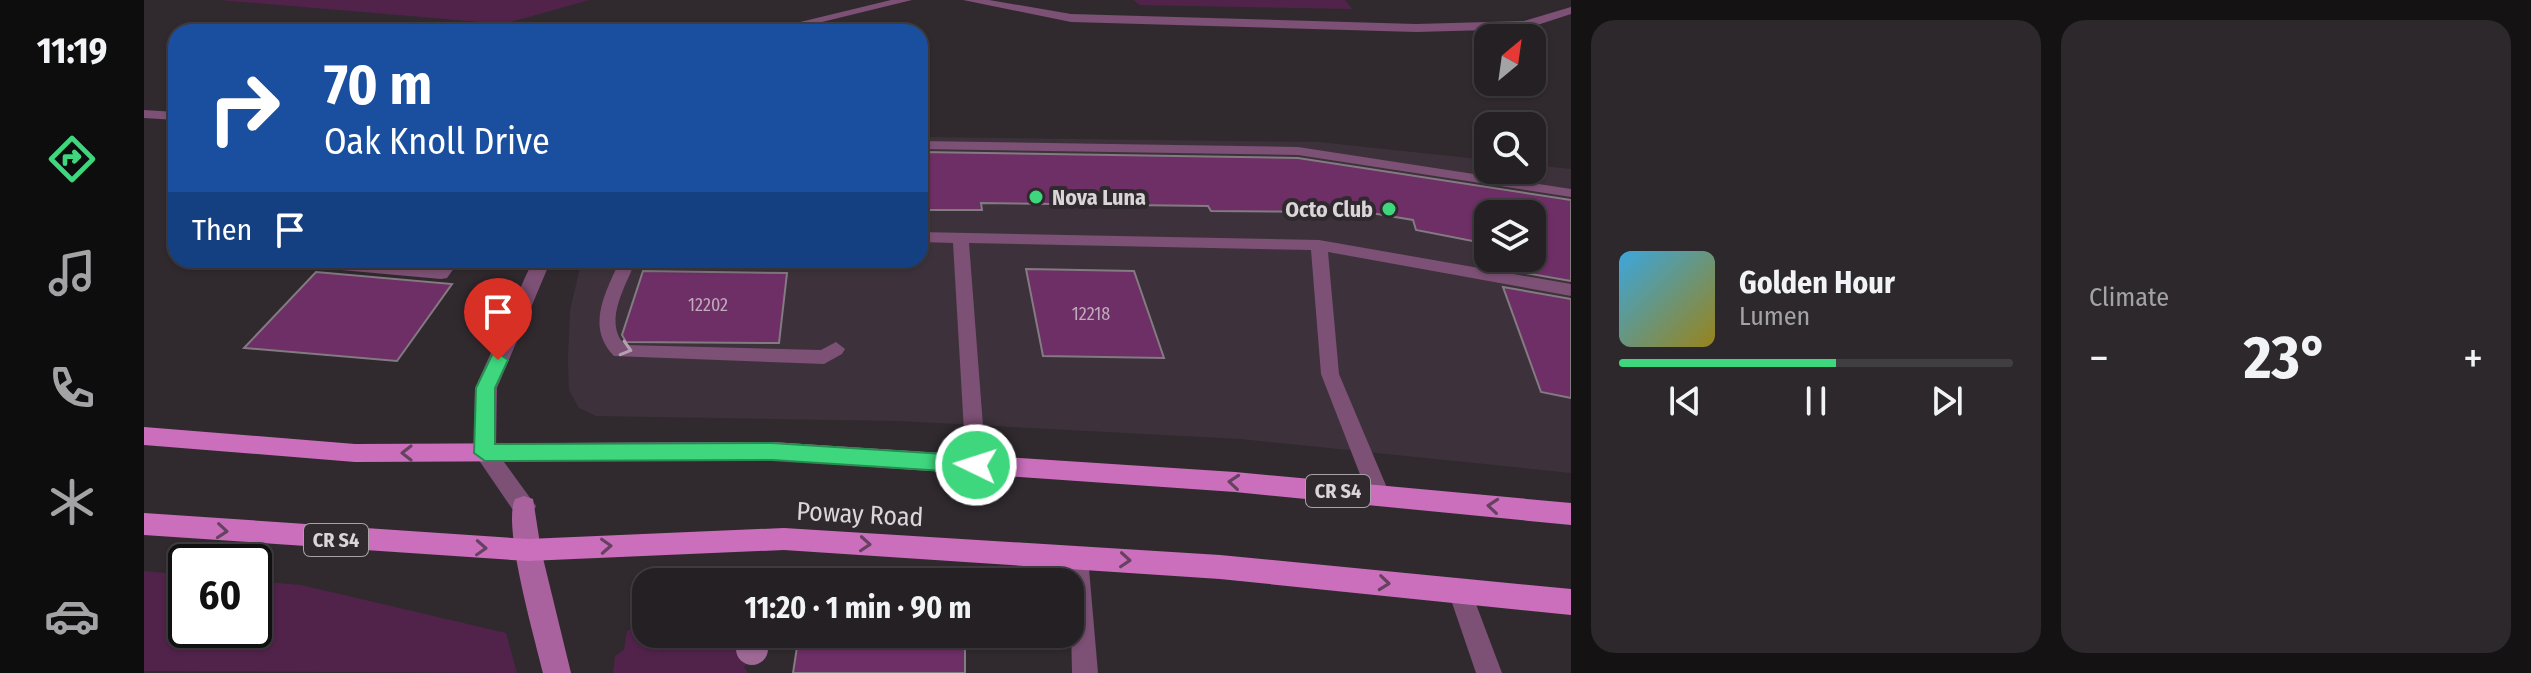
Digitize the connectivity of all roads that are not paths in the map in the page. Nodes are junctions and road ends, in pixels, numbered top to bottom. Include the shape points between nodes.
1 (906, 0) edge
2 (969, 0) edge
3 (1571, 10) edge
4 (800, 24) edge
5 (144, 114) edge
6 (168, 116) edge
7 (928, 145) edge
8 (1571, 193) edge
9 (928, 237) edge
10 (961, 238) junction
11 (1319, 245) junction
12 (374, 268) edge
13 (446, 268) edge
14 (538, 268) edge
15 (625, 268) edge
16 (1571, 290) edge
17 (836, 349) dead end
18 (144, 436) edge
19 (485, 453) junction
20 (976, 465) junction
21 (1379, 495) junction
22 (1571, 514) edge
23 (144, 524) edge
24 (528, 550) junction
25 (1076, 557) junction
26 (1460, 591) junction
27 (1571, 602) edge
28 (557, 673) edge
29 (1085, 673) edge
30 (1489, 673) edge

1 - 4 street
2 - 3 street via 1071,18 1416,28 1525,25
5 - 6 street
7 - 8 lane via 1298,151
9 - 10 lane
10 - 11 lane
10 - 20 lane
11 - 16 lane
11 - 21 lane via 1330,374
12 - 13 lane via 441,274
14 - 19 street via 486,388
15 -> 17 lane via 605,324 610,344 620,351 824,357
19 -> 18 main road, CR S4 via 355,453
19 - 20 main road, CR S4 via 772,451
19 - 24 street via 524,506
21 -> 20 main road, CR S4
22 -> 21 main road, CR S4
23 -> 24 main road, Poway Road / CR S4
24 -> 25 main road, Poway Road / CR S4 via 784,539
24 - 28 street
25 -> 26 main road, Poway Road / CR S4
25 - 29 lane
26 - 27 main road, Poway Road / CR S4
26 - 30 lane

